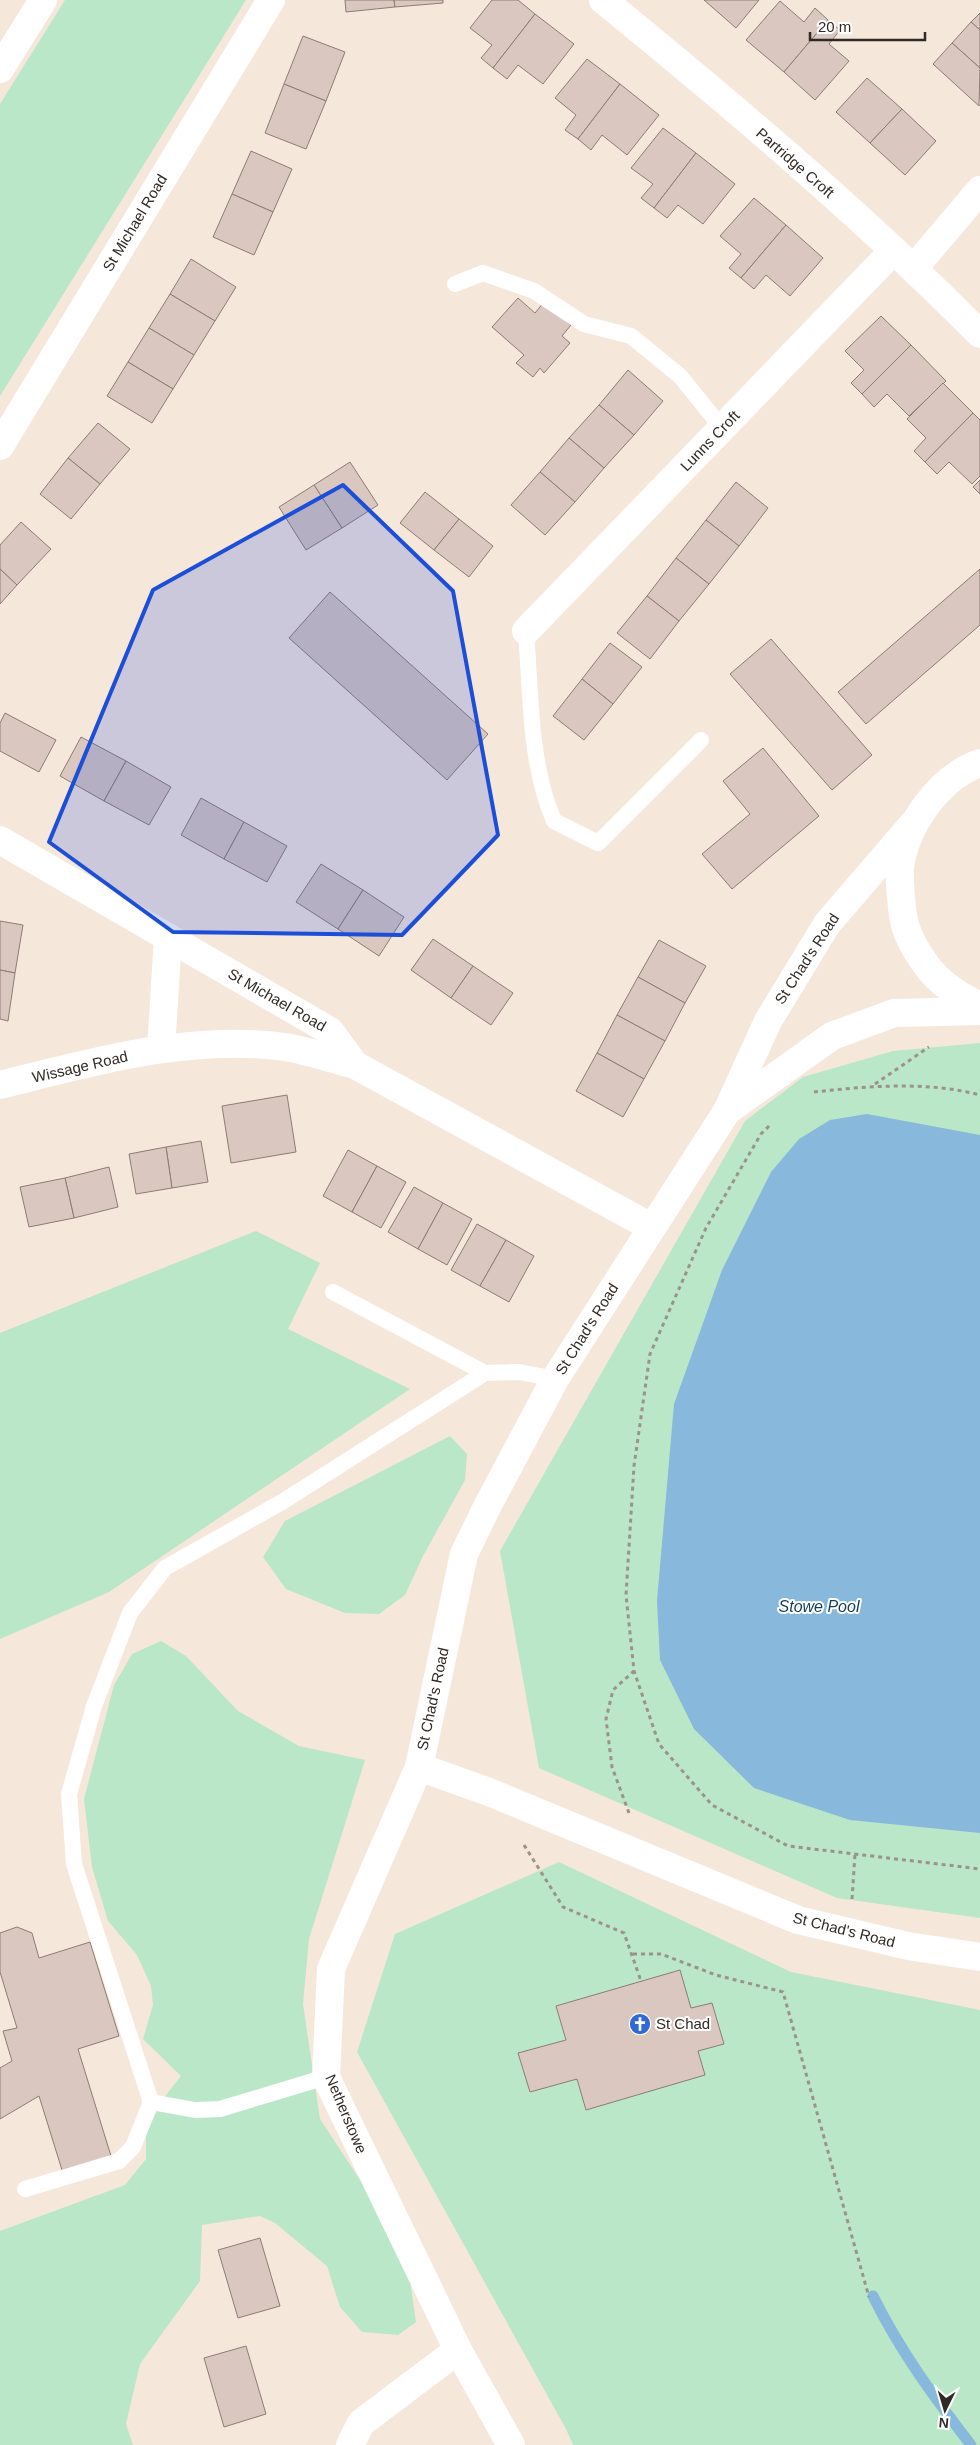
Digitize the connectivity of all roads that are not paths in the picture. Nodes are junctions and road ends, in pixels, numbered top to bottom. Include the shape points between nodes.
1 (42, 0) edge
2 (271, 0) edge
3 (603, 0) edge
4 (0, 68) edge
5 (980, 190) edge
6 (894, 250) junction
7 (914, 268) junction
8 (455, 284) dead end
9 (980, 334) edge
10 (722, 428) junction
11 (0, 446) edge
12 (526, 632) joint
13 (701, 740) dead end
14 (980, 763) edge
15 (913, 824) junction
16 (0, 840) edge
17 (168, 937) junction
18 (980, 1006) edge
19 (980, 1011) edge
20 (161, 1049) junction
21 (355, 1064) junction
22 (0, 1085) edge
23 (727, 1111) junction
24 (651, 1227) junction
25 (333, 1292) dead end
26 (486, 1373) junction
27 (555, 1379) junction
28 (418, 1767) junction
29 (980, 1957) edge
30 (326, 2076) junction
31 (151, 2102) junction
32 (25, 2189) dead end
33 (458, 2350) junction
34 (350, 2445) edge
35 (511, 2445) edge

1 - 4 street
2 - 11 street, St Michael Road
3 - 6 street, Partridge Croft via 690,71
5 - 7 street
6 - 7 street, Partridge Croft
6 - 10 street, Lunns Croft
7 - 9 street, Partridge Croft
8 - 10 lane via 483,273 534,291 584,324 631,336 680,376
10 - 12 street, Lunns Croft
12 - 13 lane via 536,756 544,798 554,821 598,843
14 - 15 street via 968,768 934,795
15 - 18 street via 900,868 905,924 924,963 950,991
15 - 23 street, St Chad's Road via 827,924 768,1021
16 - 17 street, St Michael Road
17 - 20 street
17 - 21 street, St Michael Road via 330,1031
19 - 23 street, St Chad's Road via 894,1013 832,1036
20 - 21 street, Wissage Road via 229,1044 286,1048
20 - 22 street, Wissage Road
21 - 24 street, St Michael Road
23 - 24 street, St Chad's Road
24 - 27 street, St Chad's Road
25 - 26 lane
26 - 27 lane via 519,1372
26 - 31 lane via 282,1502 165,1568 130,1613 94,1706 69,1794 74,1864
27 - 28 street, St Chad's Road via 464,1554
28 - 29 street, St Chad's Road via 489,1792 798,1920 908,1946
28 - 30 street, Netherstowe via 331,1969
30 - 31 lane via 220,2109 195,2110
30 - 33 street, Netherstowe
31 - 32 lane via 133,2147 119,2161
33 - 34 street via 362,2423
33 - 35 street, Netherstowe

